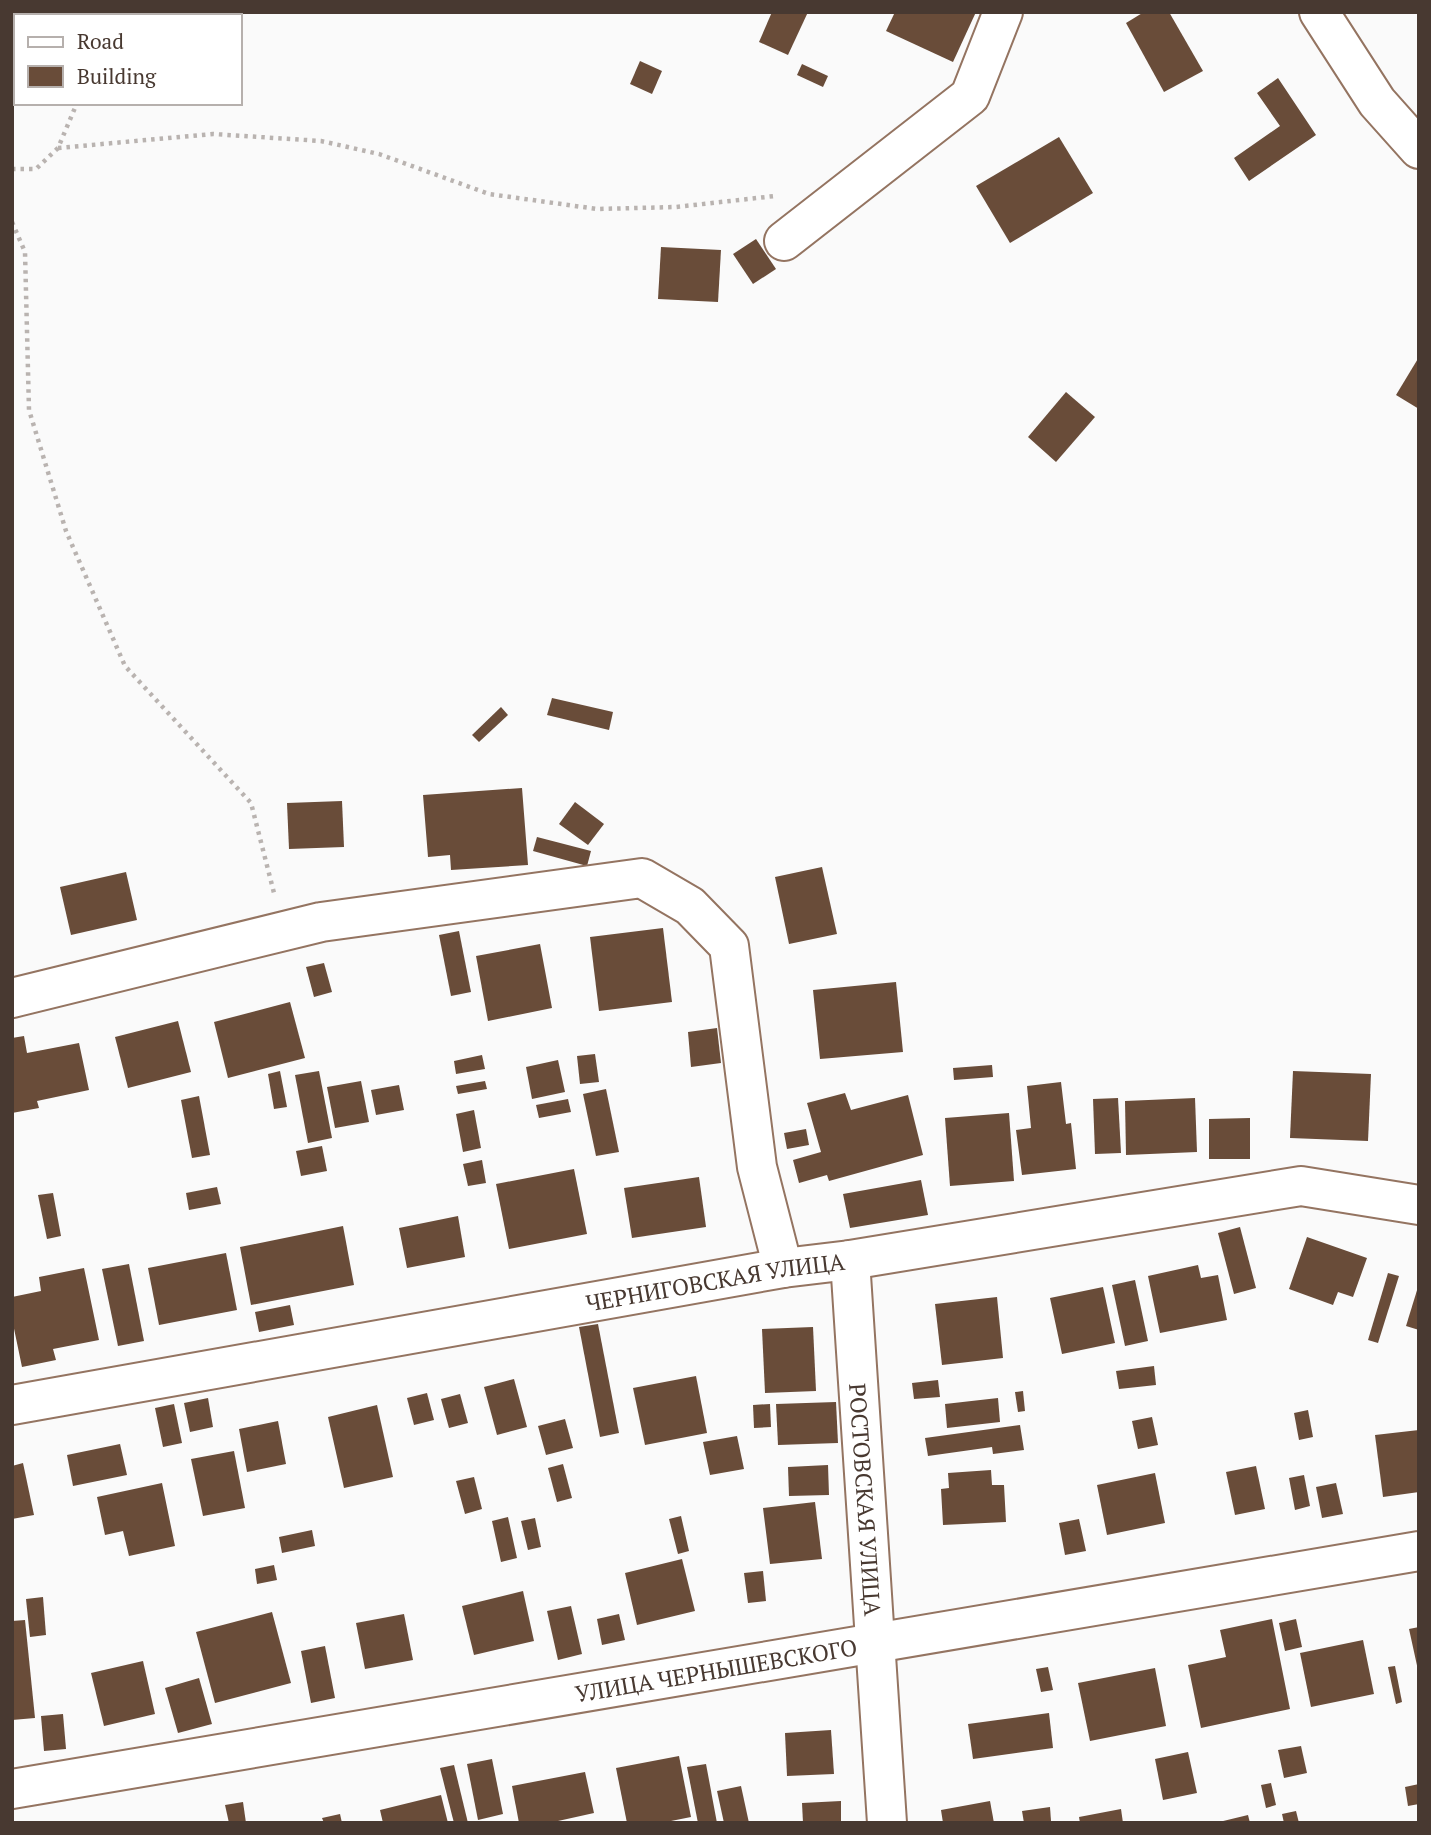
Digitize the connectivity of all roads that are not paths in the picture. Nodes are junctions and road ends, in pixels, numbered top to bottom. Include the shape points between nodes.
1 (1003, 12) edge
2 (1319, 12) edge
3 (1419, 149) edge
4 (784, 241) dead end
5 (12, 998) edge
6 (1419, 1205) edge
7 (850, 1259) junction
8 (783, 1268) junction
9 (12, 1405) edge
10 (1419, 1551) edge
11 (874, 1644) junction
12 (12, 1789) edge
13 (887, 1823) edge

1 - 4 street via 970,96
2 - 3 street via 1377,103
5 - 8 street via 321,922 642,878 690,906 730,946 757,1167
6 - 7 street, ЧЕРНИГОВСКАЯ УЛИЦА via 1301,1186
7 - 8 street, ЧЕРНИГОВСКАЯ УЛИЦА
7 - 11 street, РОСТОВСКАЯ УЛИЦА
8 - 9 street, ЧЕРНИГОВСКАЯ УЛИЦА
10 - 11 street, УЛИЦА ЧЕРНЫШЕВСКОГО
11 - 12 street, УЛИЦА ЧЕРНЫШЕВСКОГО
11 - 13 street, РОСТОВСКАЯ УЛИЦА

